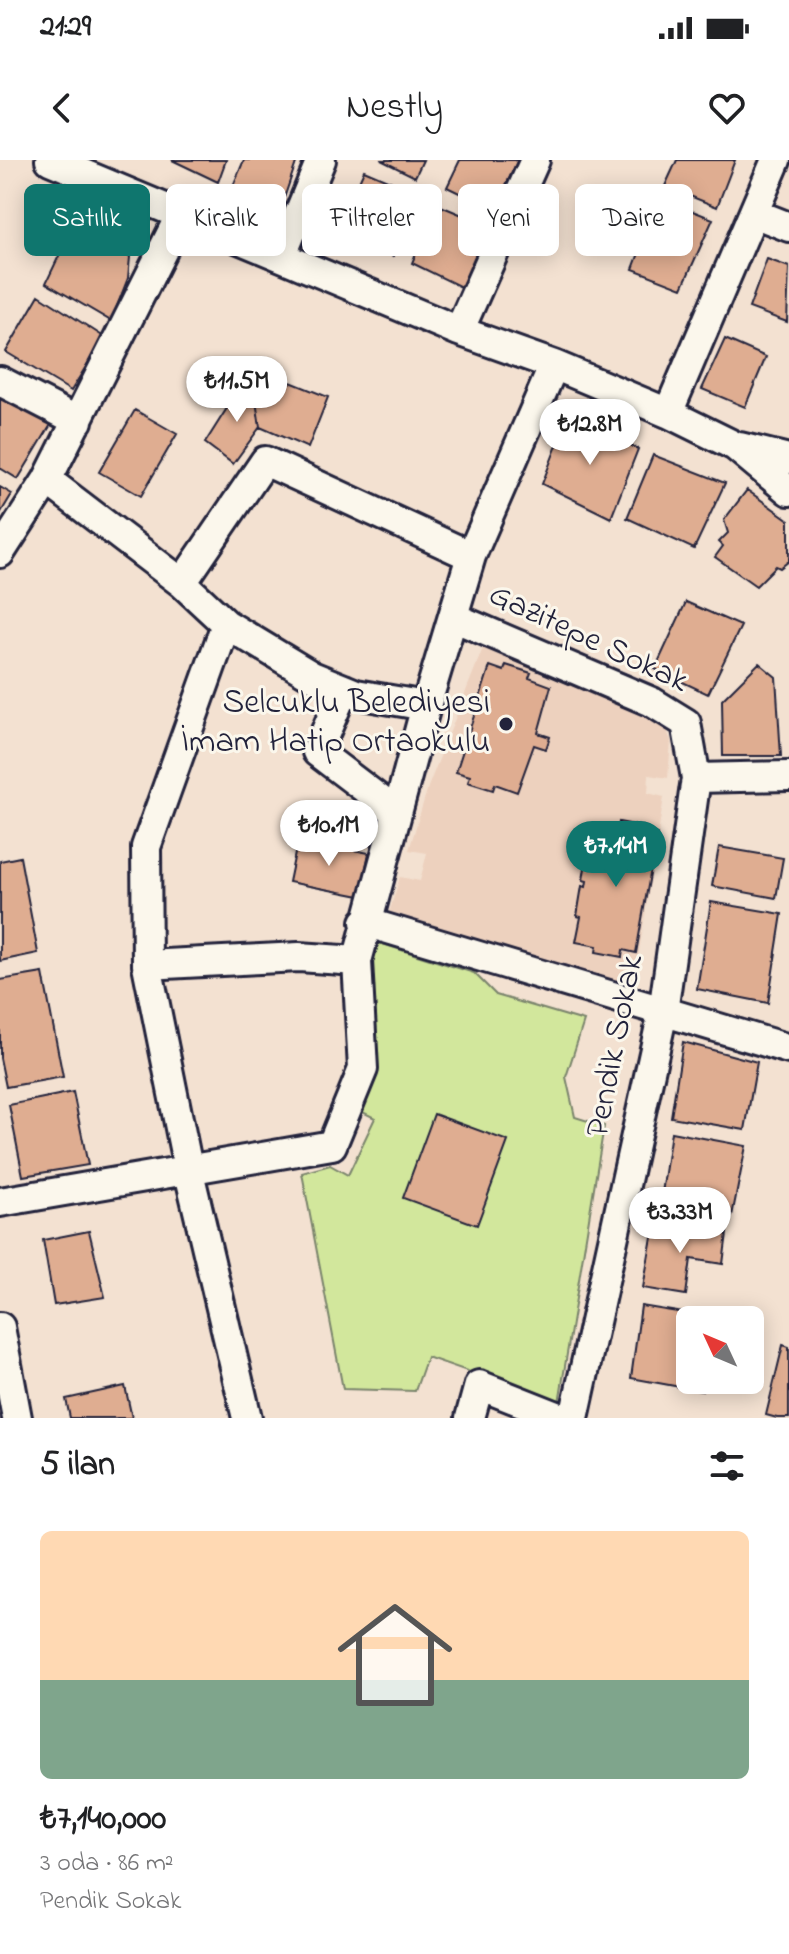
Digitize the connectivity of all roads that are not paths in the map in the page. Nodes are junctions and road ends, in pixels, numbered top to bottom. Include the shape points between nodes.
1 (50, 160) edge
2 (321, 160) edge
3 (535, 160) edge
4 (776, 160) edge
5 (166, 208) edge
6 (756, 214) junction
7 (789, 227) edge
8 (166, 244) edge
9 (286, 245) edge
10 (284, 256) edge
11 (459, 331) junction
12 (554, 365) junction
13 (0, 381) edge
14 (668, 413) junction
15 (78, 421) junction
16 (735, 446) junction
17 (789, 459) edge
18 (47, 480) junction
19 (789, 491) edge
20 (0, 553) edge
21 (471, 556) junction
22 (182, 583) junction
23 (453, 617) junction
24 (226, 624) junction
25 (344, 689) junction
26 (426, 706) junction
27 (789, 776) edge
28 (696, 778) junction
29 (396, 812) junction
30 (365, 922) junction
31 (357, 961) junction
32 (147, 965) junction
33 (663, 1012) junction
34 (789, 1049) edge
35 (188, 1168) junction
36 (0, 1202) edge
37 (0, 1327) edge
38 (17, 1418) edge
39 (247, 1418) edge
40 (470, 1418) edge
41 (562, 1418) edge
42 (574, 1418) edge

1 - 5 street
2 - 9 street
3 - 11 street
4 - 6 street
6 - 7 street
6 - 14 street
8 - 15 street
10 - 11 street
11 - 12 street
12 - 14 street
12 - 21 street
13 - 15 street
14 - 16 street
15 - 18 street
16 - 17 street
16 - 19 street
18 - 20 street
18 - 22 street
21 - 22 street via 265,461
21 - 23 street
22 - 24 street
23 - 26 street
23 - 28 street, Gazitepe Sokak via 652,702 686,723
24 - 25 street via 312,676
24 - 32 street via 146,847
25 - 26 street
25 - 29 street via 317,752
26 - 29 street
27 - 28 street
28 - 33 street, Pendik Sokak
29 - 30 street
30 - 31 street
30 - 33 street
31 - 32 street via 299,957
31 - 35 street via 363,1069 332,1145
32 - 35 street
33 - 34 street
33 - 42 street, Pendik Sokak
35 - 36 street
35 - 39 street
37 - 38 street
40 - 41 street via 479,1385

